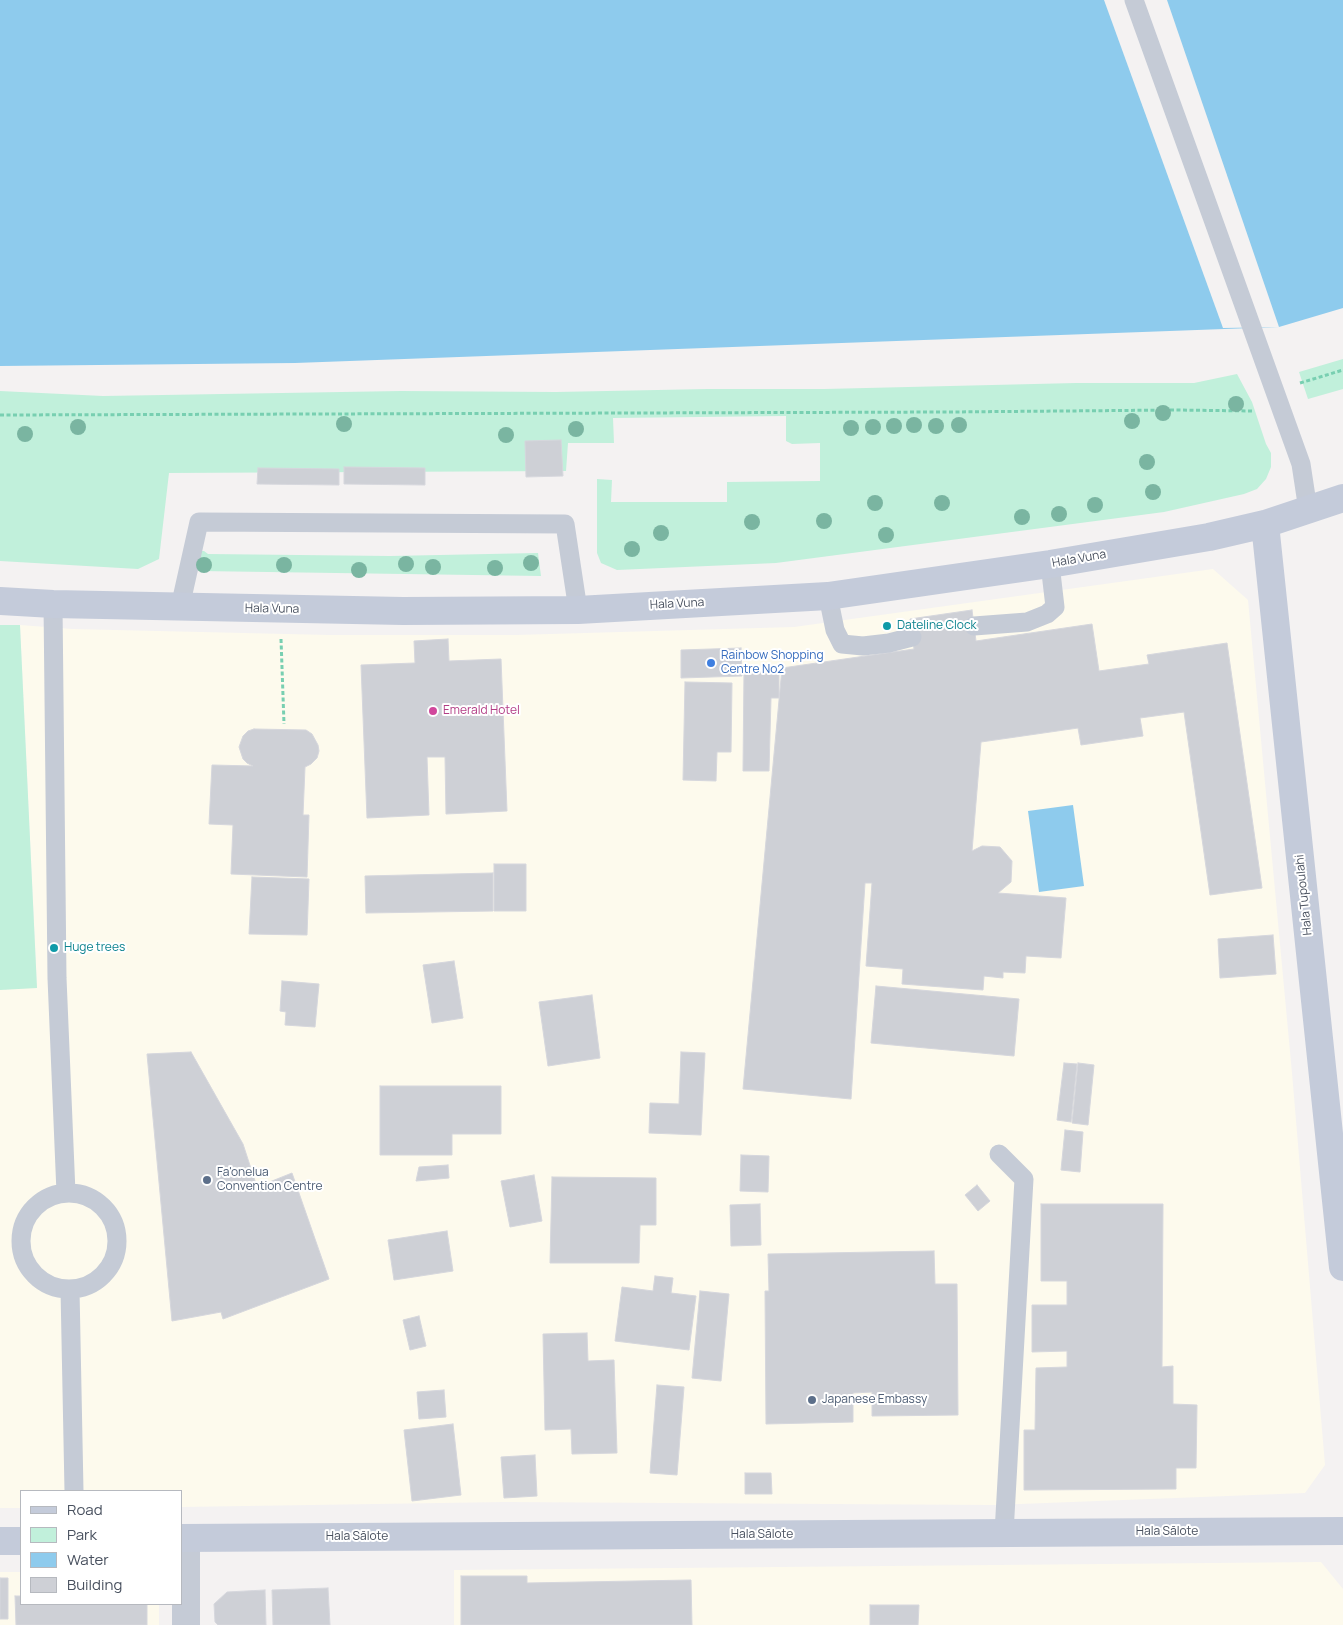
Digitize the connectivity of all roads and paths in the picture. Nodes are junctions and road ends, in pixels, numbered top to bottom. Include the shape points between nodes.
1 (1134, 0) edge
2 (1343, 370) edge
3 (1277, 396) junction
4 (0, 415) edge
5 (1343, 498) edge
6 (1308, 510) junction
7 (1265, 524) junction
8 (1050, 564) junction
9 (828, 596) junction
10 (0, 601) edge
11 (53, 604) junction
12 (180, 606) junction
13 (280, 609) junction
14 (578, 610) junction
15 (974, 626) dead end
16 (912, 637) dead end
17 (284, 724) dead end
18 (999, 1154) dead end
19 (66, 1193) junction
20 (1343, 1267) edge
21 (70, 1289) junction
22 (74, 1490) edge
23 (1343, 1531) edge
24 (1004, 1533) junction
25 (184, 1538) edge
26 (0, 1541) edge
27 (20, 1541) edge
28 (186, 1625) edge

1 - 3 lane
2 - 3 path via 1296,384
3 - 4 path via 1255,412
3 - 6 lane via 1301,464
5 - 6 main road, Hala Vuna
6 - 7 main road, Hala Vuna
7 - 8 main road, Hala Vuna via 1209,537
7 - 20 main road, Hala Tupoulahi
8 - 9 main road, Hala Vuna
8 - 15 lane via 1055,607 1047,614 1027,622
9 - 14 main road, Hala Vuna
9 - 16 lane via 834,630 842,644 863,646
10 - 11 main road, Hala Vuna
11 - 12 main road, Hala Vuna
11 - 19 lane via 57,978
12 - 13 main road, Hala Vuna
12 - 14 lane via 199,522 565,524
13 - 14 main road, Hala Vuna
13 - 17 path
18 - 24 lane via 1024,1179
19 - 21 lane via 50,1197 31,1212 23,1227 21,1244 24,1260 33,1274 46,1284
19 - 21 lane via 93,1199 106,1210 115,1226 117,1244 113,1261 103,1276 88,1286
21 - 22 lane
23 - 24 main road, Hala Sālote
24 - 25 main road, Hala Sālote
25 - 28 street
26 - 27 main road

